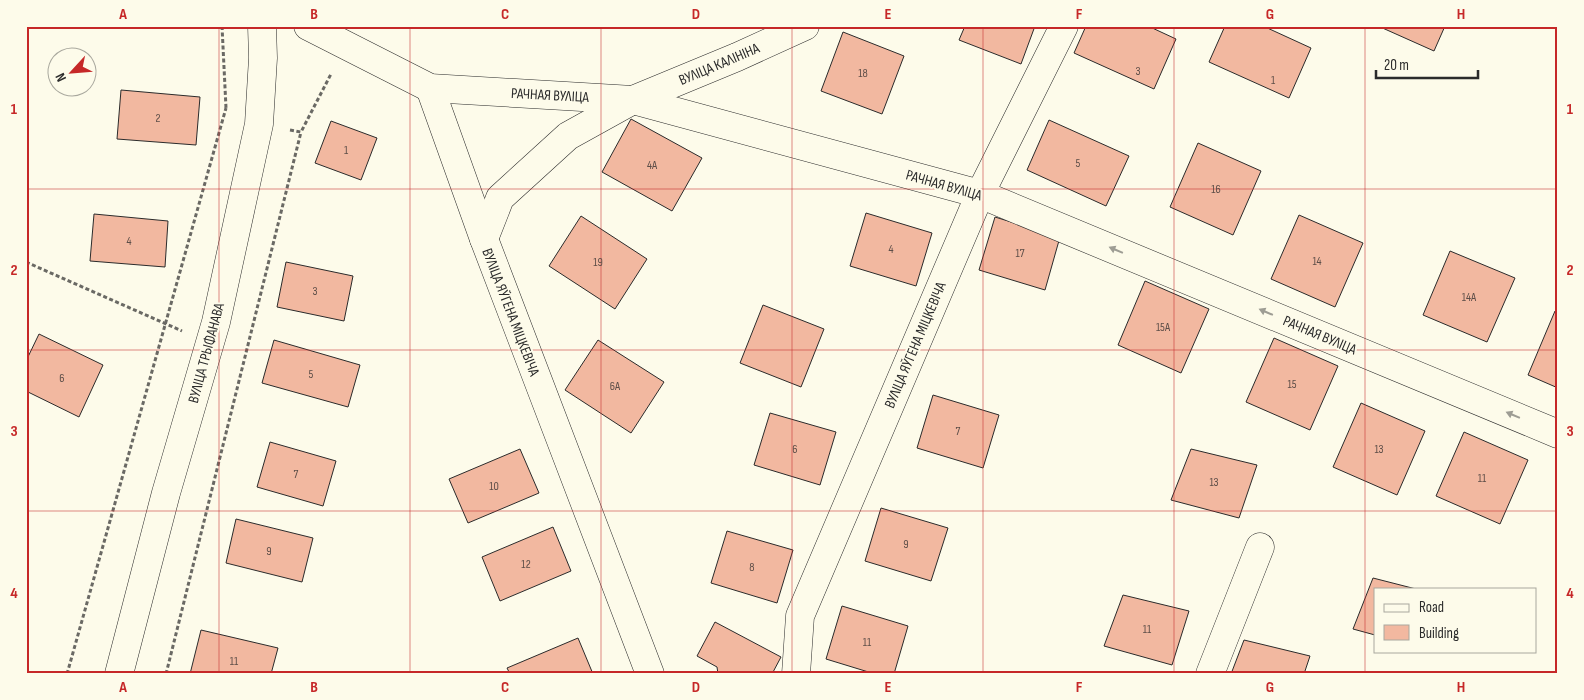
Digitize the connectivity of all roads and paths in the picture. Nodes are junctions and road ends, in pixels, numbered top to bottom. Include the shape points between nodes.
1 (262, 26) edge
2 (308, 26) edge
3 (805, 26) edge
4 (1064, 26) edge
5 (430, 88) junction
6 (633, 100) junction
7 (226, 108) dead end
8 (301, 132) dead end
9 (980, 194) junction
10 (484, 239) junction
11 (26, 262) edge
12 (165, 324) junction
13 (210, 343) junction
14 (1558, 434) edge
15 (1260, 547) dead end
16 (67, 674) edge
17 (118, 674) edge
18 (166, 674) edge
19 (650, 674) edge
20 (796, 674) edge
21 (1210, 674) edge

1 - 13 street, ВУЛІЦА ТРЫФАНАВА via 259,124
2 - 5 street, РАЧНАЯ ВУЛІЦА
3 - 6 street, ВУЛІЦА КАЛІНІНА
4 - 9 street, ВУЛІЦА ЯЎГЕНА МІЦКЕВІЧА
5 - 6 street, РАЧНАЯ ВУЛІЦА
5 - 10 street, ВУЛІЦА ЯЎГЕНА МІЦКЕВІЧА
6 - 9 street, РАЧНАЯ ВУЛІЦА
6 - 10 street, ВУЛІЦА КАЛІНІНА via 568,136 500,198
7 - 12 path
8 - 18 path
14 -> 9 street, РАЧНАЯ ВУЛІЦА
9 - 20 street, ВУЛІЦА ЯЎГЕНА МІЦКЕВІЧА via 800,616
10 - 19 street, ВУЛІЦА ЯЎГЕНА МІЦКЕВІЧА
11 - 12 path
12 - 13 path
12 - 16 path
13 - 17 street, ВУЛІЦА ТРЫФАНАВА
15 - 21 street

